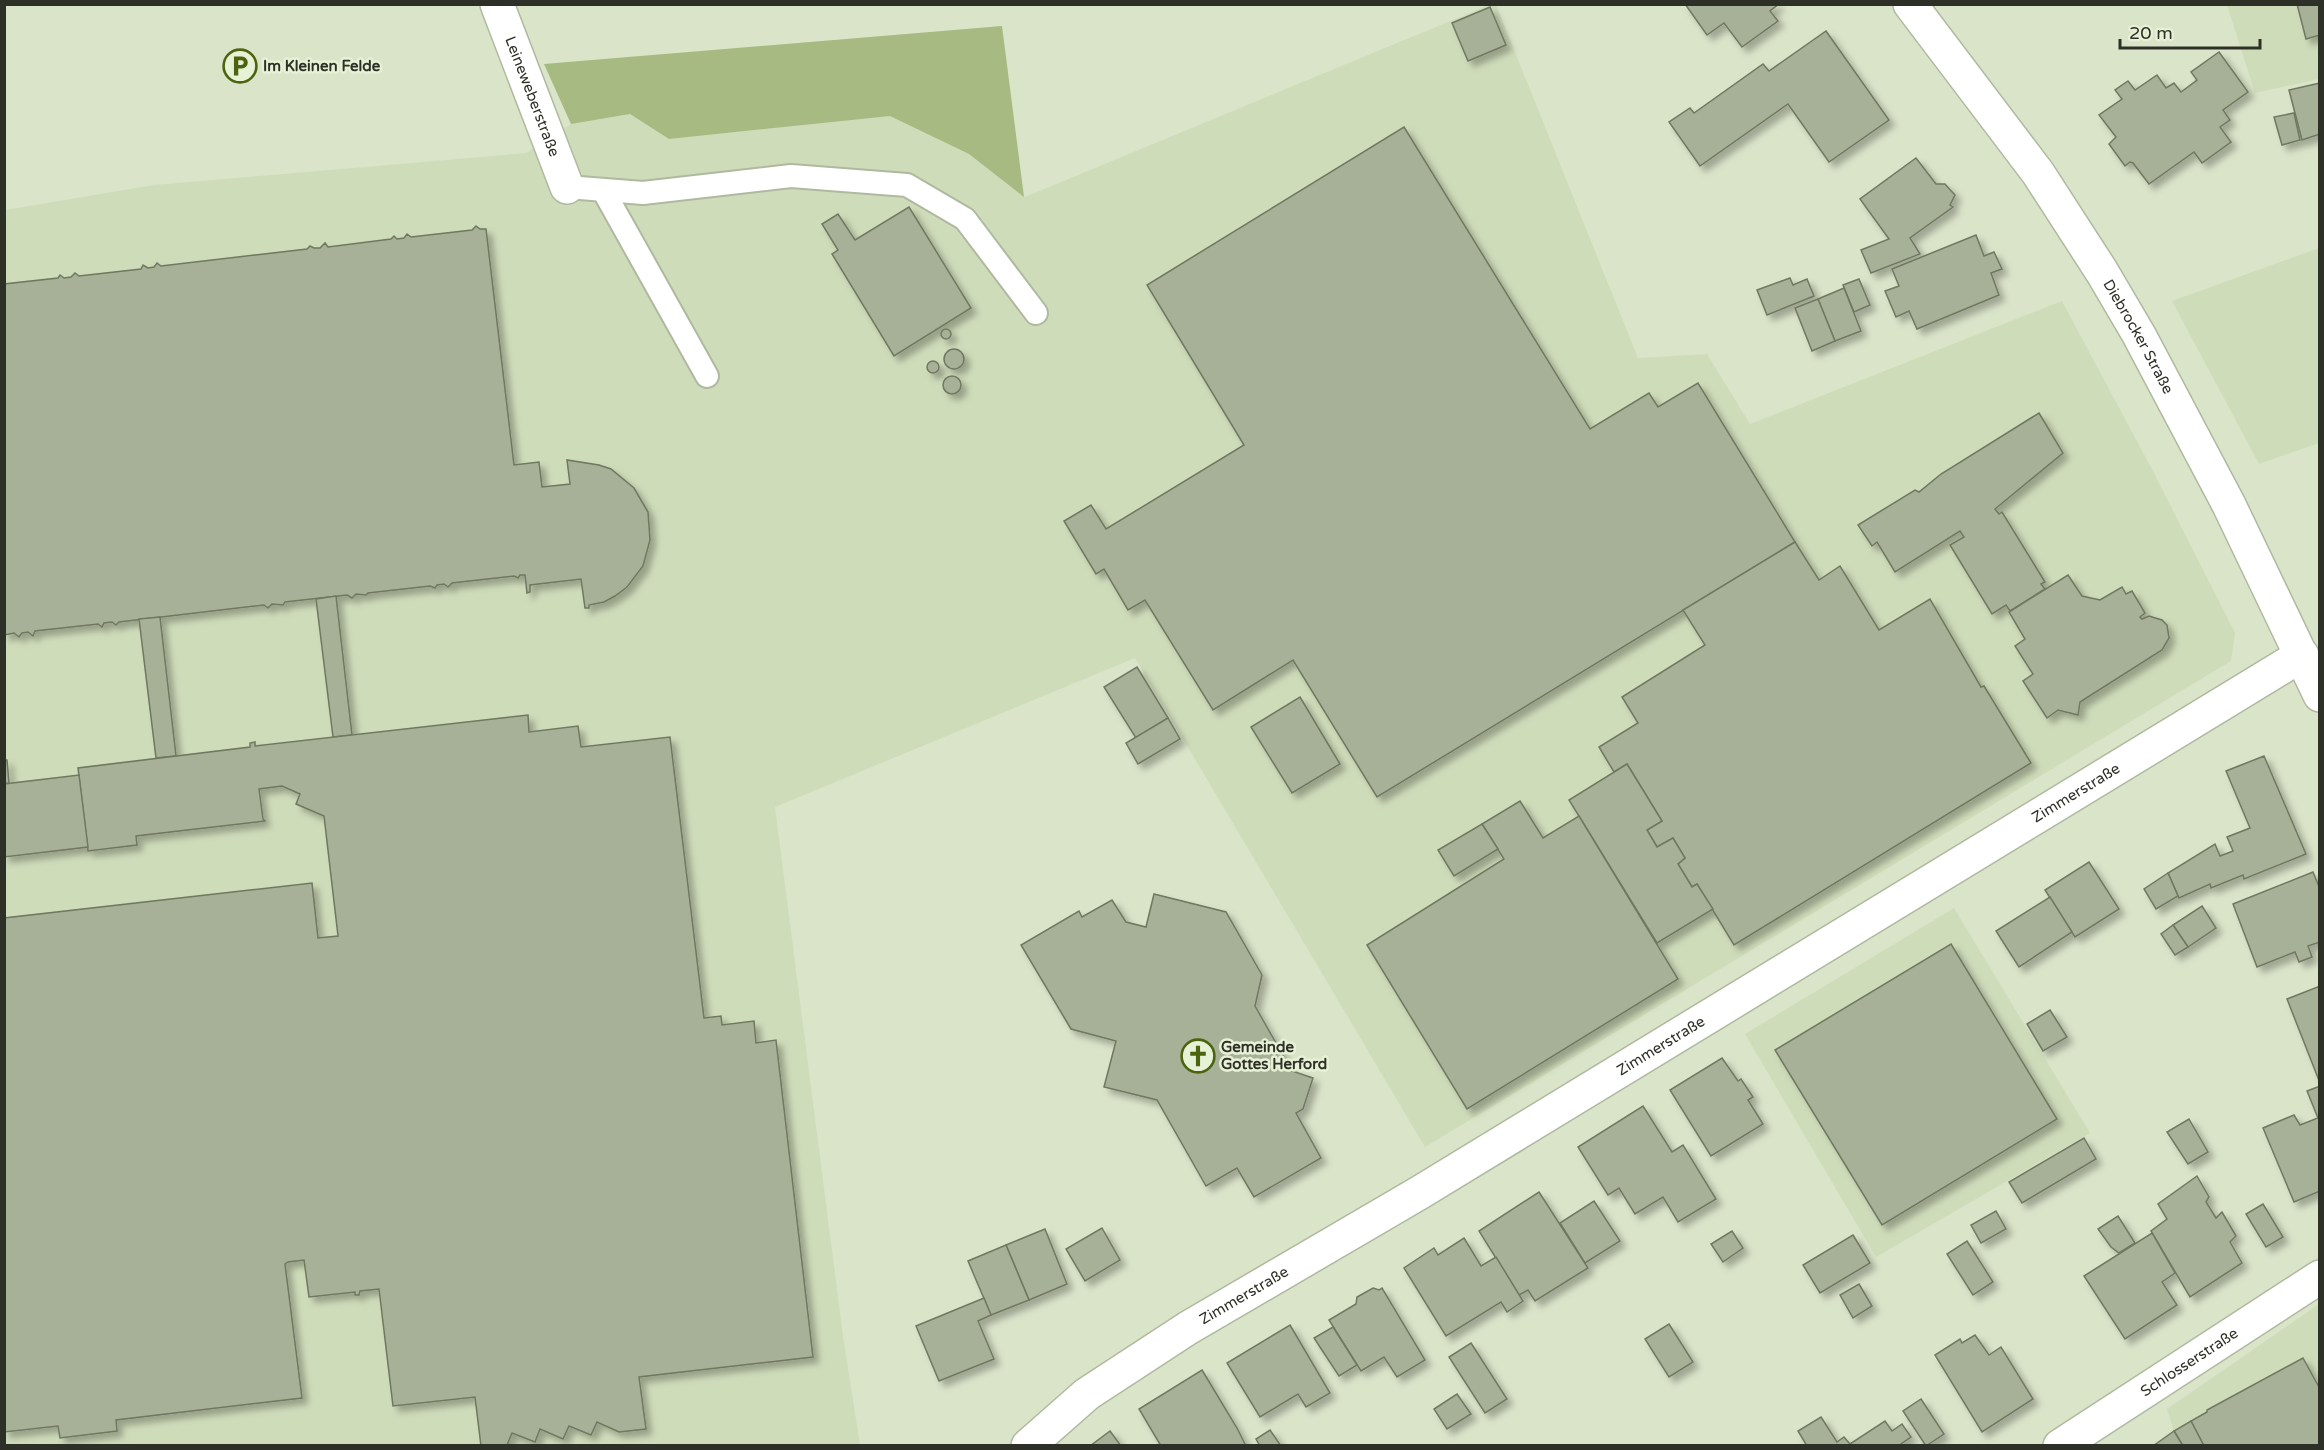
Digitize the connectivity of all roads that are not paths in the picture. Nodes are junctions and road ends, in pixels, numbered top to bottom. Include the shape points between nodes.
1 (497, 4) edge
2 (1910, 4) edge
3 (567, 187) joint
4 (603, 190) junction
5 (1036, 313) dead end
6 (707, 376) dead end
7 (2301, 655) junction
8 (2319, 694) edge
9 (2319, 1277) edge
10 (1028, 1446) edge
11 (2060, 1446) edge

1 - 3 street, Leineweberstraße
2 - 7 street, Diebrocker Straße via 2038,173 2102,272 2229,504
3 - 4 lane
4 - 5 lane via 643,193 791,176 907,185 965,219
4 - 6 lane
7 - 8 street, Diebrocker Straße
7 - 10 street, Zimmerstraße via 1419,1193 1188,1328 1087,1394
9 - 11 street, Schlosserstraße

